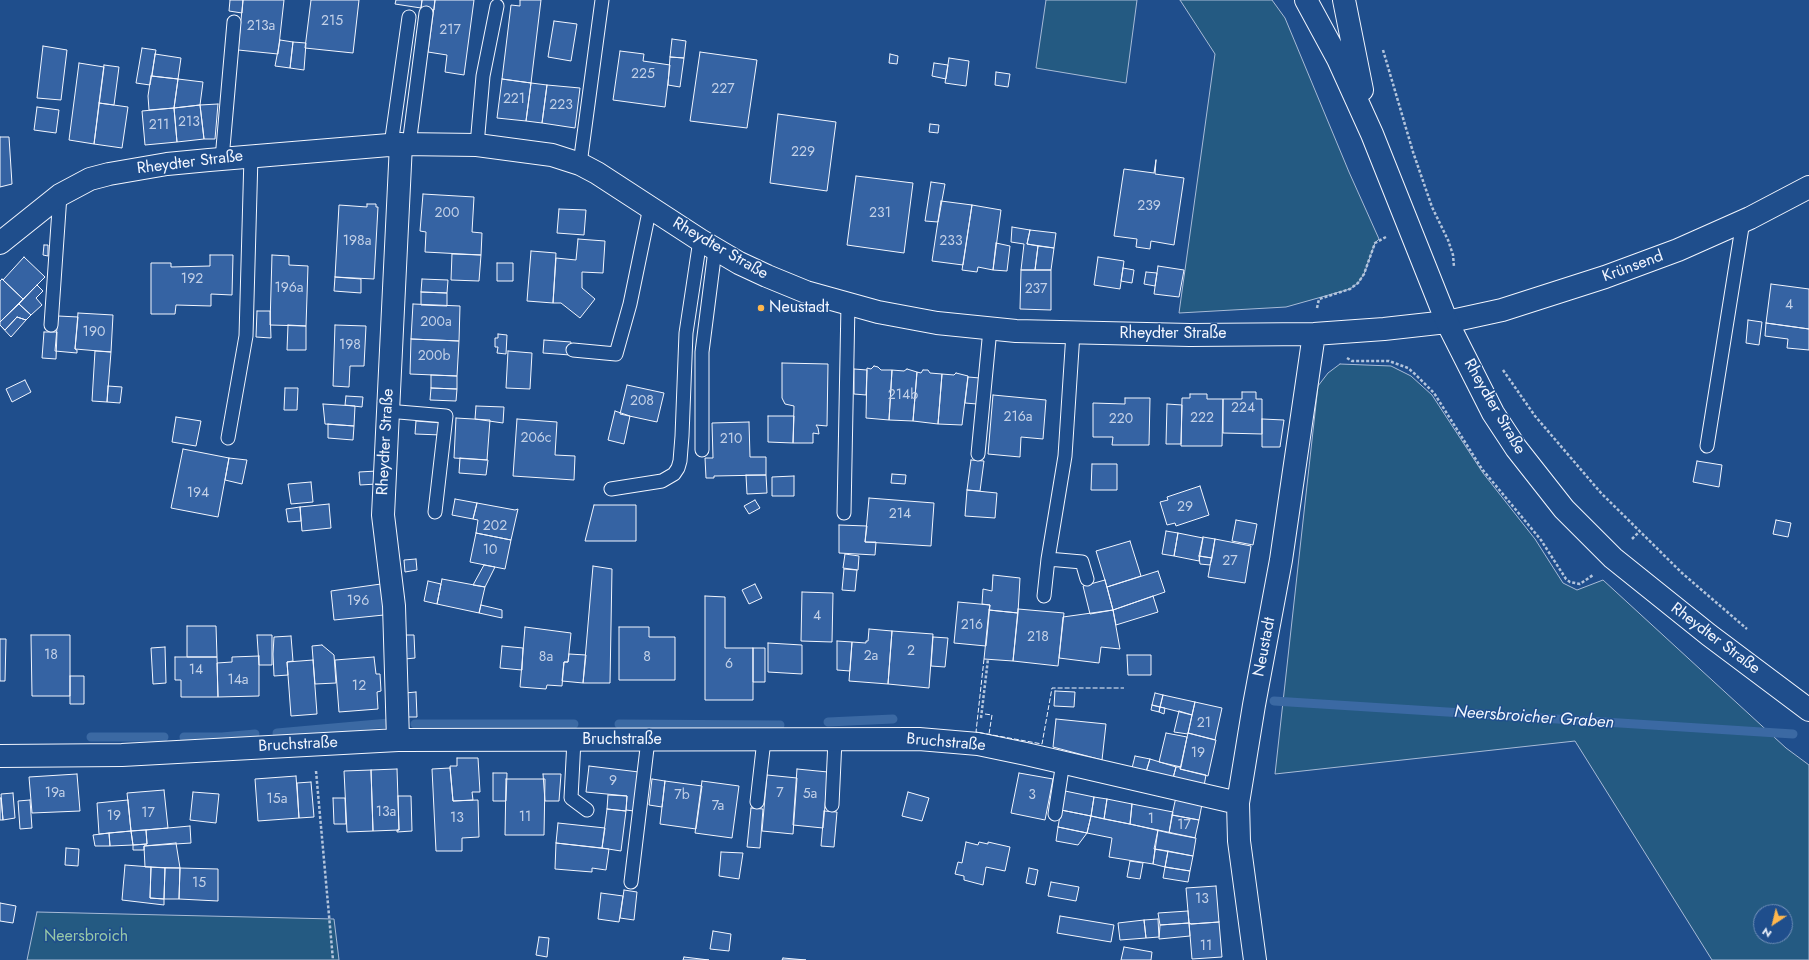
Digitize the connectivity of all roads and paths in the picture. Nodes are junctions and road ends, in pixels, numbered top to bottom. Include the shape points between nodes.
1 (602, 0) edge
2 (1306, 0) edge
3 (1344, 0) edge
4 (497, 6) dead end
5 (426, 13) dead end
6 (410, 17) dead end
7 (234, 22) dead end
8 (1381, 43) dead end
9 (1372, 134) junction
10 (400, 145) junction
11 (477, 145) junction
12 (250, 156) junction
13 (222, 159) junction
14 (580, 164) junction
15 (1809, 186) edge
16 (60, 195) junction
17 (650, 207) junction
18 (1437, 218) junction
19 (1743, 221) junction
20 (1409, 227) junction
21 (0, 243) edge
22 (707, 245) junction
23 (1454, 272) dead end
24 (848, 304) junction
25 (1447, 322) junction
26 (51, 325) dead end
27 (990, 330) junction
28 (1074, 333) junction
29 (1314, 334) junction
30 (573, 350) dead end
31 (1499, 364) dead end
32 (387, 411) junction
33 (228, 438) dead end
34 (1708, 446) dead end
35 (702, 450) dead end
36 (978, 454) dead end
37 (611, 489) dead end
38 (435, 512) dead end
39 (844, 513) dead end
40 (1639, 532) junction
41 (1613, 558) junction
42 (1048, 559) junction
43 (1087, 579) dead end
44 (1044, 596) dead end
45 (1750, 630) dead end
46 (988, 659) dead end
47 (1809, 710) edge
48 (398, 740) junction
49 (574, 740) junction
50 (648, 740) junction
51 (764, 740) junction
52 (835, 740) junction
53 (313, 744) junction
54 (978, 744) junction
55 (0, 756) edge
56 (1063, 762) junction
57 (757, 802) dead end
58 (1238, 803) junction
59 (832, 805) dead end
60 (587, 810) dead end
61 (1055, 814) dead end
62 (631, 882) dead end
63 (333, 960) edge
64 (1254, 960) edge

1 - 14 lane
2 - 9 street via 1338,59
3 - 9 street
4 - 11 lane via 484,76
5 - 10 lane
6 - 10 lane
7 - 13 lane
8 - 18 path via 1413,152
9 - 20 street
10 - 11 street, Rheydter Straße
10 - 12 street, Rheydter Straße
10 - 32 street, Rheydter Straße
11 - 14 street, Rheydter Straße via 552,155
12 - 13 street, Rheydter Straße
12 - 33 lane via 246,336
13 - 16 street, Rheydter Straße via 167,164 109,174 90,179
14 - 17 street, Rheydter Straße via 597,172
15 - 19 street, Krünsend
16 - 21 street, Rheydter Straße
16 - 26 lane
17 - 22 street, Rheydter Straße
17 - 30 lane via 630,304 616,354
18 - 20 path
18 - 23 path via 1453,255
19 - 25 street, Krünsend via 1685,247 1605,277 1502,310
19 - 34 lane
20 - 25 street
20 - 29 path via 1375,242 1364,274 1358,282 1350,288 1319,299
22 - 24 street, Rheydter Straße via 767,276 806,292
22 - 35 lane via 702,352
22 - 37 lane via 686,333 682,436 678,468 674,474 662,481
24 - 27 street, Rheydter Straße via 937,324
24 - 39 lane
25 - 29 street, Rheydter Straße
25 - 41 street, Rheydter Straße via 1493,413 1516,448 1564,509
27 - 28 street, Rheydter Straße
27 - 36 lane
28 - 29 street, Rheydter Straße
28 - 42 lane via 1065,456
29 - 41 path via 1352,361 1389,361 1408,368 1421,379 1434,393 1482,469 1542,540 1566,579 1575,584 1584,583
29 - 58 street, Neustadt via 1281,560
31 - 40 path via 1524,402 1561,448
32 - 38 lane via 446,416
32 - 48 street, Rheydter Straße via 383,515 394,606
40 - 41 path
40 - 45 path
41 - 47 street, Rheydter Straße via 1709,635
42 - 43 lane via 1082,562
42 - 44 lane
46 - 54 path
48 - 49 street, Bruchstraße
48 - 53 street, Bruchstraße
49 - 50 street, Bruchstraße
49 - 60 lane via 571,798
50 - 51 street, Bruchstraße
50 - 62 lane
51 - 52 street, Bruchstraße
51 - 57 lane
52 - 54 street, Bruchstraße via 920,740
52 - 59 lane
53 - 55 street, Bruchstraße via 122,755
53 - 63 path
54 - 56 street, Bruchstraße
56 - 58 street, Bruchstraße
56 - 61 lane
58 - 64 street, Neustadt via 1239,835

